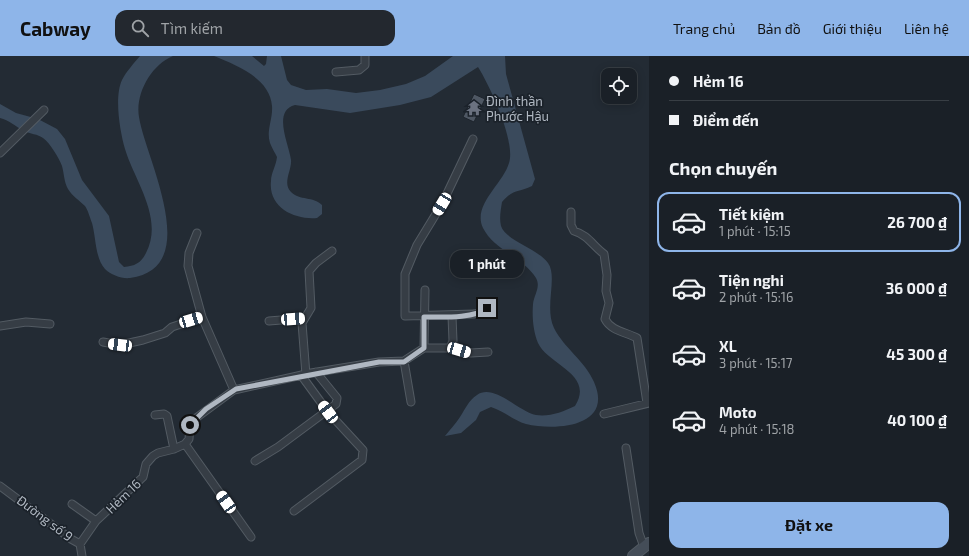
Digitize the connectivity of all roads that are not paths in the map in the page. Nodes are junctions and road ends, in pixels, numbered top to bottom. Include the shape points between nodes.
1 (365, 56) edge
2 (336, 72) dead end
3 (41, 112) dead end
4 (473, 139) dead end
5 (0, 153) edge
6 (571, 212) dead end
7 (197, 233) dead end
8 (332, 251) dead end
9 (425, 290) dead end
10 (487, 308) dead end
11 (452, 316) junction
12 (202, 317) junction
13 (424, 317) junction
14 (305, 318) junction
15 (269, 321) dead end
16 (50, 324) dead end
17 (0, 326) edge
18 (103, 342) dead end
19 (424, 348) junction
20 (450, 348) junction
21 (488, 352) dead end
22 (404, 362) junction
23 (316, 372) junction
24 (304, 375) junction
25 (234, 390) junction
26 (411, 402) dead end
27 (648, 403) edge
28 (328, 412) junction
29 (604, 414) dead end
30 (155, 415) dead end
31 (185, 444) junction
32 (626, 448) dead end
33 (174, 449) junction
34 (255, 461) dead end
35 (0, 486) edge
36 (72, 504) dead end
37 (294, 512) dead end
38 (96, 521) junction
39 (251, 537) dead end
40 (80, 544) junction
41 (646, 545) edge
42 (82, 556) edge
43 (633, 556) edge

1 - 2 street via 364,65 359,70
3 - 5 street
4 - 13 street via 442,204 417,245 405,274 405,316
6 - 27 street via 571,225 574,231 586,236 604,254 609,303 605,320 616,330 637,338
7 - 12 street via 189,253 188,266
8 - 14 street via 309,272 311,308
9 - 13 street
10 - 11 street via 474,314
11 - 13 street
11 - 20 street via 453,341
12 - 18 street via 172,326 165,333 143,340 120,345
12 - 25 street
13 - 19 street
14 - 15 street
14 - 24 street via 302,323
16 - 17 street via 26,322
19 - 20 street
19 - 22 street
20 - 21 street via 471,353
22 - 23 street via 379,362
22 - 26 street
23 - 24 street
23 - 28 street via 337,398 336,404
24 - 25 street
24 - 28 street
25 - 31 street via 196,418 190,425
27 - 29 street
28 - 34 street
28 - 37 street via 363,450 362,460
30 - 33 street via 167,416
31 - 33 street, Hẻm 16
31 - 39 street
32 - 41 street via 639,533
33 - 38 street, Hẻm 16 via 153,456 146,464 143,477
35 - 40 street, Đường số 9 via 71,540
36 - 38 street
38 - 40 street, Hẻm 16
40 - 42 street, Đường số 9
41 - 43 street

